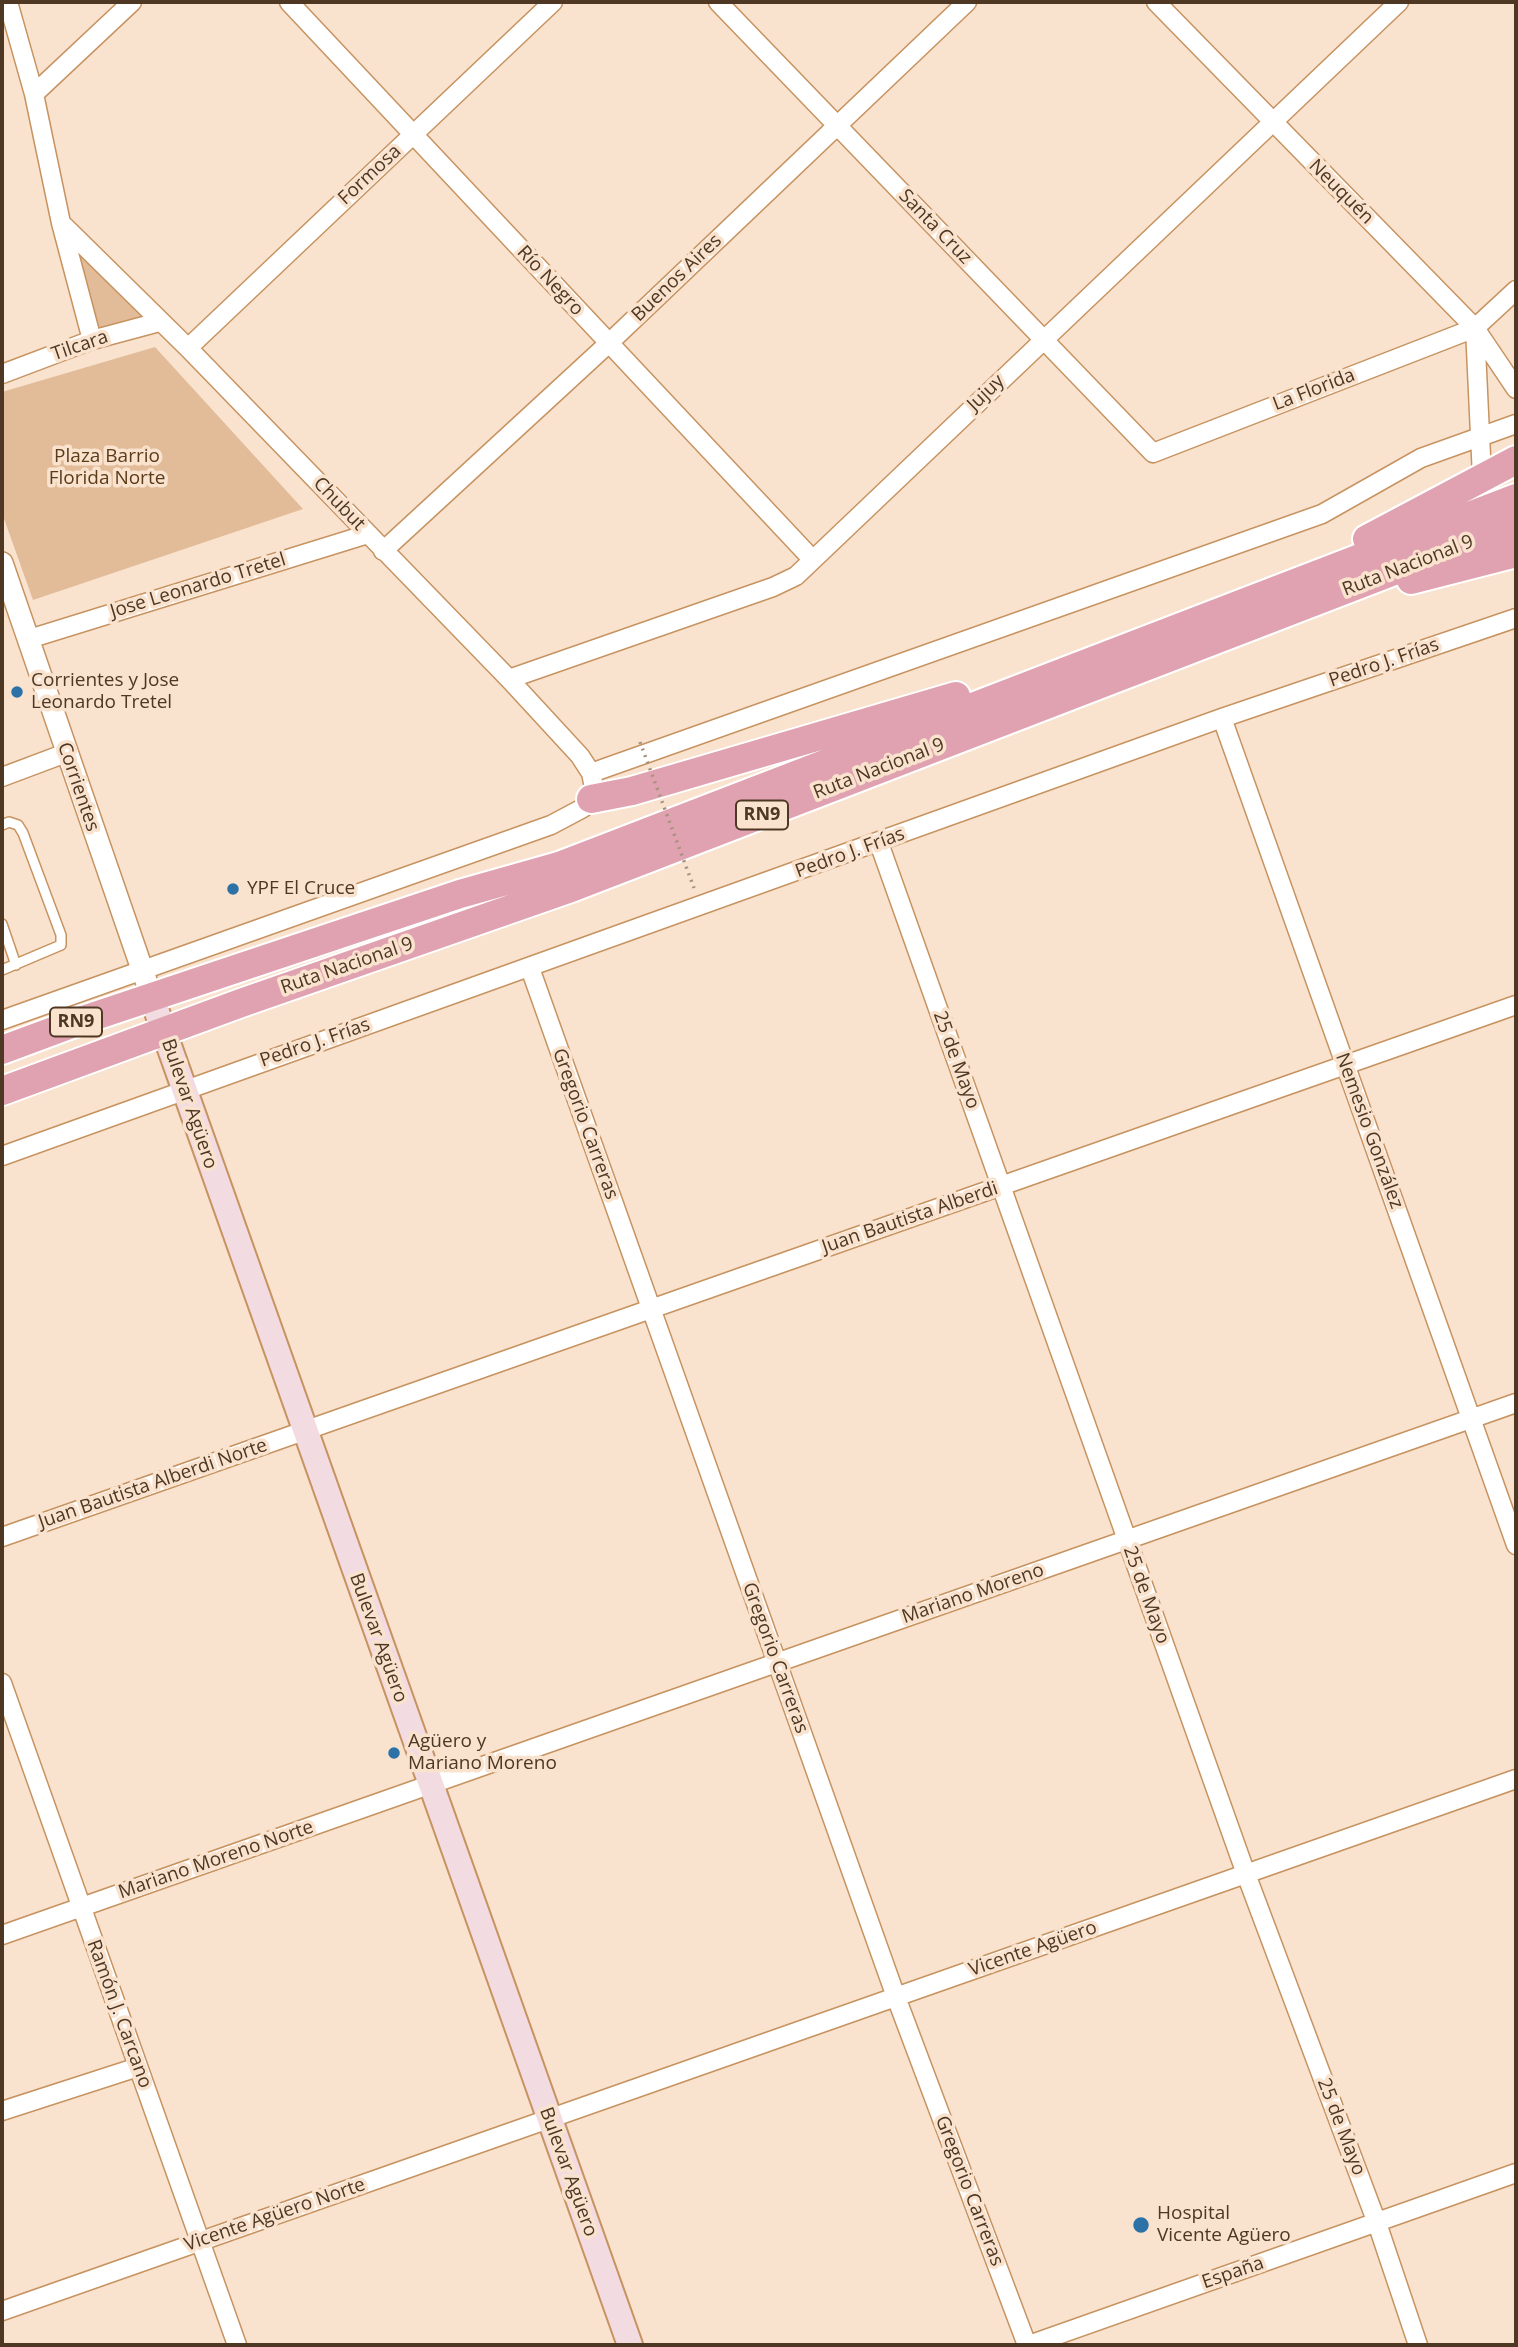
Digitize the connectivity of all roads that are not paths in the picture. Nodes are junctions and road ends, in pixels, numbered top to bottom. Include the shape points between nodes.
1 (132, 2) edge
2 (289, 2) edge
3 (553, 2) edge
4 (718, 2) edge
5 (967, 2) edge
6 (1156, 2) edge
7 (1398, 2) edge
8 (7, 11) edge
9 (34, 94) junction
10 (1274, 124) junction
11 (836, 125) junction
12 (412, 135) junction
13 (61, 223) junction
14 (1516, 290) edge
15 (159, 322) junction
16 (1475, 328) junction
17 (1042, 338) junction
18 (92, 340) junction
19 (609, 343) junction
20 (188, 348) junction
21 (2, 374) edge
22 (1516, 389) edge
23 (1516, 424) edge
24 (1480, 437) junction
25 (1153, 453) joint
26 (1516, 460) edge
27 (1482, 477) junction
28 (1516, 498) edge
29 (1516, 524) edge
30 (368, 534) junction
31 (383, 551) junction
32 (1516, 553) edge
33 (812, 559) junction
34 (2, 564) edge
35 (1279, 590) junction
36 (1329, 596) junction
37 (1516, 618) edge
38 (29, 639) junction
39 (1084, 664) junction
40 (509, 679) junction
41 (1222, 718) junction
42 (66, 753) junction
43 (2, 777) edge
44 (591, 786) junction
45 (2, 825) edge
46 (879, 842) junction
47 (2, 924) edge
48 (16, 965) junction
49 (530, 968) junction
50 (2, 970) edge
51 (143, 970) junction
52 (152, 998) junction
53 (1516, 1005) edge
54 (2, 1020) edge
55 (164, 1031) junction
56 (2, 1050) edge
57 (1345, 1065) junction
58 (183, 1089) junction
59 (2, 1091) edge
60 (2, 1156) edge
61 (1001, 1186) junction
62 (651, 1309) junction
63 (1516, 1403) edge
64 (1471, 1419) junction
65 (304, 1430) junction
66 (2, 1537) edge
67 (1127, 1540) junction
68 (1516, 1545) edge
69 (777, 1663) junction
70 (2, 1683) edge
71 (1516, 1779) edge
72 (430, 1785) junction
73 (1245, 1874) junction
74 (82, 1907) junction
75 (2, 1935) edge
76 (896, 1997) junction
77 (138, 2067) junction
78 (2, 2110) edge
79 (549, 2119) junction
80 (1516, 2173) edge
81 (1377, 2223) junction
82 (200, 2241) junction
83 (2, 2311) edge
84 (237, 2345) edge
85 (630, 2345) edge
86 (1028, 2345) edge
87 (1418, 2345) edge

1 - 9 street
2 - 12 street, Río Negro
3 - 12 street, Formosa
4 - 11 street, Santa Cruz
5 - 11 street, Buenos Aires
6 - 10 street, Neuquén
7 - 10 street, Jujuy
8 - 9 street
9 - 13 street
10 - 16 street, Neuquén
10 - 17 street, Jujuy
11 - 17 street, Santa Cruz
11 - 19 street, Buenos Aires
12 - 19 street, Río Negro
12 - 20 street, Formosa
13 - 15 street, Chubut
13 - 18 street
14 - 16 street
15 - 18 street, Tilcara
15 - 20 street, Chubut
16 - 22 street, Neuquén
16 - 24 street
16 - 25 street, La Florida
17 - 25 street, Santa Cruz
17 - 33 street, Jujuy
18 - 21 street, Tilcara
19 - 31 street, Buenos Aires
19 - 33 street, Río Negro
20 - 30 street, Chubut
23 - 24 street
24 - 27 street
24 - 44 street via 1421,458 1322,514
26 - 27 highway
27 - 35 highway
28 - 35 highway, Ruta Nacional 9 / RN9
29 - 36 highway, Ruta Nacional 9 / RN9
30 - 31 street, Chubut
30 - 38 street, Jose Leonardo Tretel
31 - 40 street, Chubut
32 - 36 highway
33 - 40 street, Jujuy via 796,576 773,587
34 - 38 street, Corrientes
35 - 39 highway, Ruta Nacional 9 / RN9
36 - 55 highway, Ruta Nacional 9 / RN9 via 571,888
37 - 41 street, Pedro J. Frías
38 - 42 street, Corrientes
39 - 44 highway via 972,691 632,791
39 - 52 highway, Ruta Nacional 9 / RN9 via 559,866 460,894
40 - 44 street, Chubut via 580,756
41 - 46 street, Pedro J. Frías
41 - 57 street, Nemesio González
42 - 43 street
42 - 51 street, Corrientes
44 - 51 street via 583,808 551,825
45 - 48 lane via 18,825 23,833 61,935 61,945
46 - 49 street, Pedro J. Frías
46 - 61 street, 25 de Mayo
47 - 48 lane
48 - 50 lane
49 - 58 street, Pedro J. Frías
49 - 62 street, Gregorio Carreras
51 - 52 street, Bulevar Agüero
51 - 54 street
52 - 55 main road, Bulevar Agüero
52 - 56 highway, Ruta Nacional 9 / RN9
53 - 57 street, Juan Bautista Alberdi
55 - 58 main road, Bulevar Agüero
55 - 59 highway, Ruta Nacional 9 / RN9
57 - 61 street, Juan Bautista Alberdi
57 - 64 street, Nemesio González
58 - 60 street, Pedro J. Frías
58 - 65 main road, Bulevar Agüero
61 - 62 street, Juan Bautista Alberdi
61 - 67 street, 25 de Mayo
62 - 65 street, Juan Bautista Alberdi
62 - 69 street, Gregorio Carreras
63 - 64 street, Mariano Moreno
64 - 67 street, Mariano Moreno
64 - 68 street, Nemesio González
65 - 66 street, Juan Bautista Alberdi Norte
65 - 72 main road, Bulevar Agüero
67 - 69 street, Mariano Moreno
67 - 73 street, 25 de Mayo
69 - 72 street, Mariano Moreno
69 - 76 street, Gregorio Carreras
70 - 74 street, Ramón J. Carcano
71 - 73 street, Vicente Agüero
72 - 74 street, Mariano Moreno Norte
72 - 79 main road, Bulevar Agüero
73 - 76 street, Vicente Agüero
73 - 81 street, 25 de Mayo
74 - 75 street, Mariano Moreno Norte
74 - 77 street, Ramón J. Carcano
76 - 79 street, Vicente Agüero
76 - 86 street, Gregorio Carreras
77 - 78 street
77 - 82 street, Ramón J. Carcano
79 - 82 street, Vicente Agüero Norte
79 - 85 main road, Bulevar Agüero
80 - 81 street, España
81 - 86 street, España
81 - 87 street, 25 de Mayo
82 - 83 street, Vicente Agüero Norte
82 - 84 street, Ramón J. Carcano

